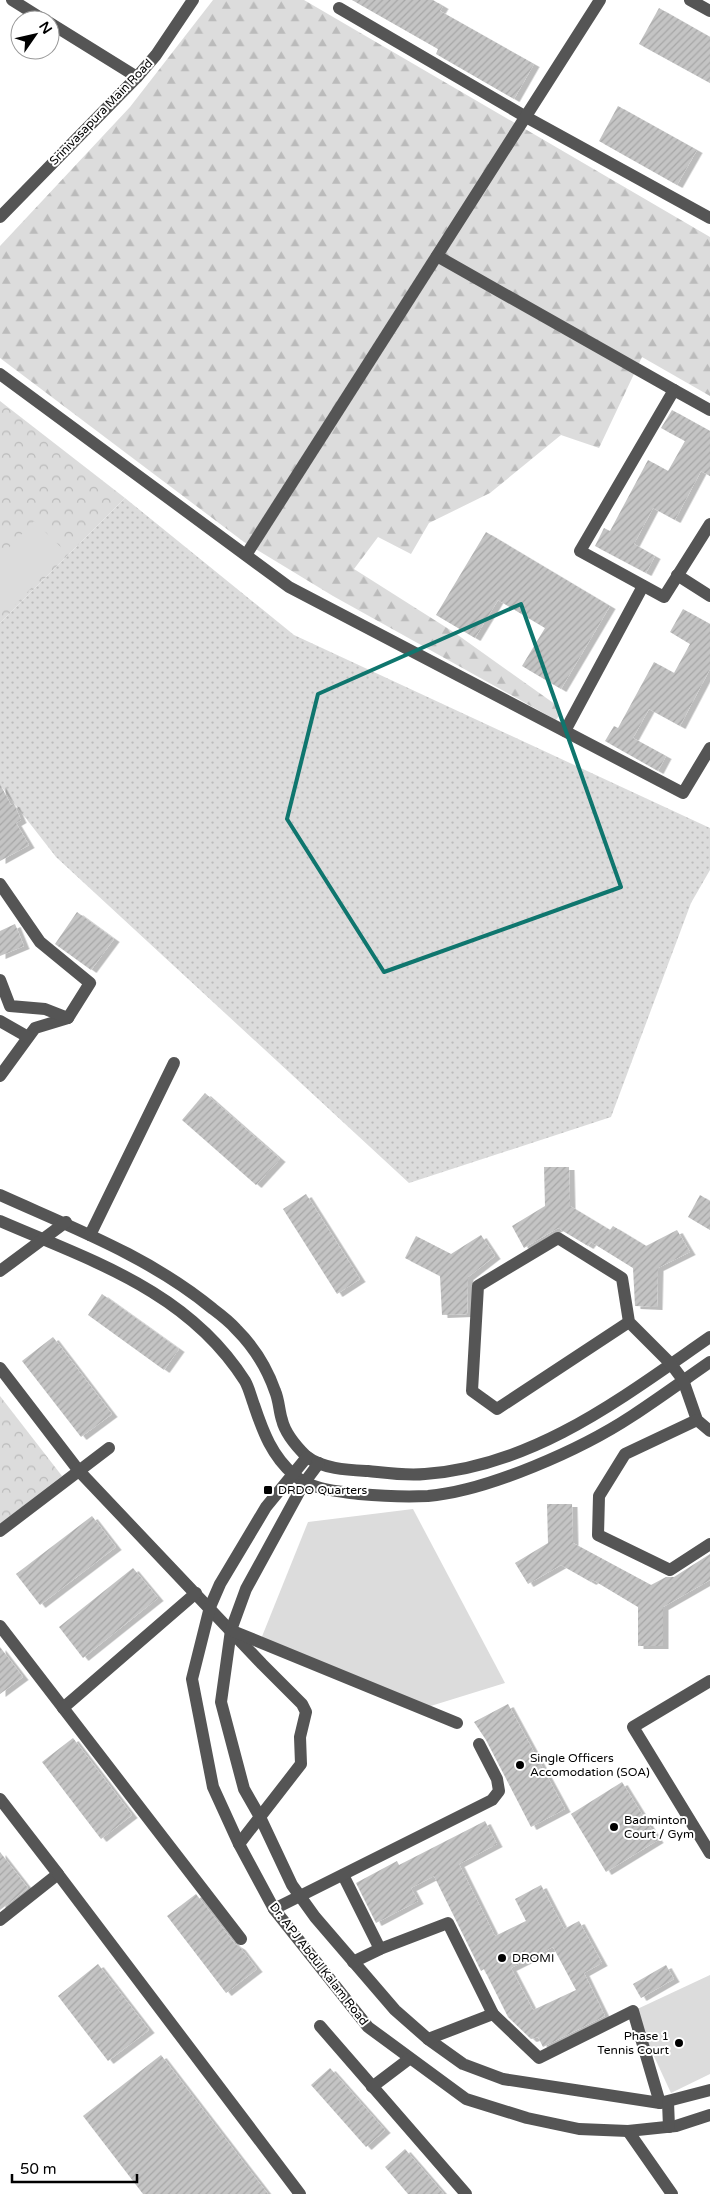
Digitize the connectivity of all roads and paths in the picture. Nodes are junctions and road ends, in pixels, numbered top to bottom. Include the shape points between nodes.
1 (12, 0) edge
2 (193, 0) edge
3 (600, 0) edge
4 (690, 0) edge
5 (338, 8) dead end
6 (28, 10) edge
7 (710, 11) edge
8 (60, 30) edge
9 (137, 77) junction
10 (526, 116) junction
11 (0, 217) edge
12 (710, 218) edge
13 (437, 256) junction
14 (0, 374) edge
15 (674, 390) junction
16 (710, 410) edge
17 (710, 524) edge
18 (246, 555) junction
19 (677, 576) junction
20 (643, 586) junction
21 (710, 596) edge
22 (565, 731) junction
23 (710, 748) edge
24 (0, 884) edge
25 (0, 980) edge
26 (68, 1018) junction
27 (0, 1021) edge
28 (28, 1037) junction
29 (174, 1064) dead end
30 (0, 1076) edge
31 (0, 1194) edge
32 (0, 1221) edge
33 (66, 1222) junction
34 (90, 1235) junction
35 (42, 1239) junction
36 (0, 1271) edge
37 (629, 1322) junction
38 (710, 1337) edge
39 (710, 1362) edge
40 (671, 1364) junction
41 (0, 1368) edge
42 (683, 1380) junction
43 (697, 1420) junction
44 (710, 1431) edge
45 (109, 1448) dead end
46 (307, 1457) junction
47 (319, 1463) junction
48 (79, 1470) junction
49 (293, 1474) junction
50 (304, 1482) junction
51 (0, 1531) edge
52 (710, 1544) edge
53 (196, 1593) junction
54 (210, 1607) junction
55 (0, 1626) edge
56 (231, 1630) junction
57 (710, 1681) edge
58 (63, 1708) junction
59 (457, 1723) dead end
60 (478, 1744) dead end
61 (0, 1799) edge
62 (260, 1817) junction
63 (239, 1844) junction
64 (710, 1853) edge
65 (58, 1874) junction
66 (343, 1875) junction
67 (300, 1896) junction
68 (274, 1909) junction
69 (0, 1920) edge
70 (241, 1939) dead end
71 (380, 1949) junction
72 (353, 1962) junction
73 (493, 2014) junction
74 (320, 2026) dead end
75 (428, 2039) junction
76 (409, 2058) junction
77 (372, 2087) junction
78 (710, 2090) edge
79 (664, 2102) junction
80 (710, 2115) edge
81 (669, 2127) junction
82 (628, 2131) junction
83 (300, 2194) edge
84 (466, 2194) edge
85 (672, 2194) edge

1 - 6 street
2 - 9 street, Srinivasapura Main Road
3 - 10 street
4 - 7 street
5 - 10 street
8 - 9 street
9 - 11 street, Srinivasapura Main Road
10 - 12 street
10 - 13 street
13 - 15 street
13 - 18 street
14 - 18 street
15 - 16 street
15 - 20 street via 580,551
17 - 19 street
18 - 22 street via 289,587
19 - 20 street via 664,597
19 - 21 street
20 - 22 street
22 - 23 street via 683,793
24 - 26 street via 40,942 90,983
25 - 26 street via 10,1006 45,1009
26 - 28 street via 34,1028
27 - 28 street
28 - 30 street
29 - 34 street
31 - 33 street
32 - 35 street
33 - 34 street
33 - 35 street
34 - 46 street via 127,1252 192,1292 236,1328 265,1367 276,1393 282,1423
35 - 36 street
35 - 49 street via 129,1277 177,1307 219,1348 246,1382 264,1434 276,1457
37 - 37 street via 497,1409 472,1391 478,1286 558,1238 622,1278
37 - 40 street
38 - 40 street
39 - 42 street
40 - 42 street
40 - 47 street via 578,1426 529,1448 473,1467 422,1474 346,1469
41 - 48 street
42 - 43 street
42 - 50 street via 630,1418 566,1452 469,1488 428,1496 371,1495 324,1489
43 - 44 street
43 - 52 street via 625,1454 599,1496 598,1536 670,1570
45 - 48 street
46 - 47 street
46 - 49 street, Dr. APJ Abdul Kalam Road
47 - 50 street
48 - 51 street
48 - 53 street
49 - 50 street
49 - 54 street, Dr. APJ Abdul Kalam Road via 262,1513
50 - 56 street via 246,1588
53 - 54 street
53 - 58 street
54 - 56 street
54 - 63 street, Dr. APJ Abdul Kalam Road via 192,1679 213,1787
55 - 58 street
56 - 59 street
56 - 62 street via 220,1702 244,1789
56 - 62 street via 306,1712 300,1737 301,1764
57 - 64 street via 633,1727
58 - 70 street
60 - 66 street via 497,1779 499,1791 492,1800
61 - 65 street
62 - 63 street
62 - 67 street via 292,1886
63 - 68 street, Dr. APJ Abdul Kalam Road
65 - 69 street
65 - 83 street
66 - 67 street
66 - 71 street
67 - 68 street
67 - 72 street
68 - 76 street, Dr. APJ Abdul Kalam Road via 368,2027
71 - 72 street
71 - 73 street via 448,1923
72 - 75 street via 395,2010
73 - 75 street
73 - 79 street via 539,2058 633,2011
74 - 77 street
75 - 79 street via 463,2064 503,2079
76 - 77 street
76 - 82 street, Dr. APJ Abdul Kalam Road via 466,2100 579,2129
77 - 84 street
78 - 79 street
79 - 81 street
80 - 81 street, Dr. APJ Abdul Kalam Road
81 - 82 street, Dr. APJ Abdul Kalam Road
82 - 85 street

